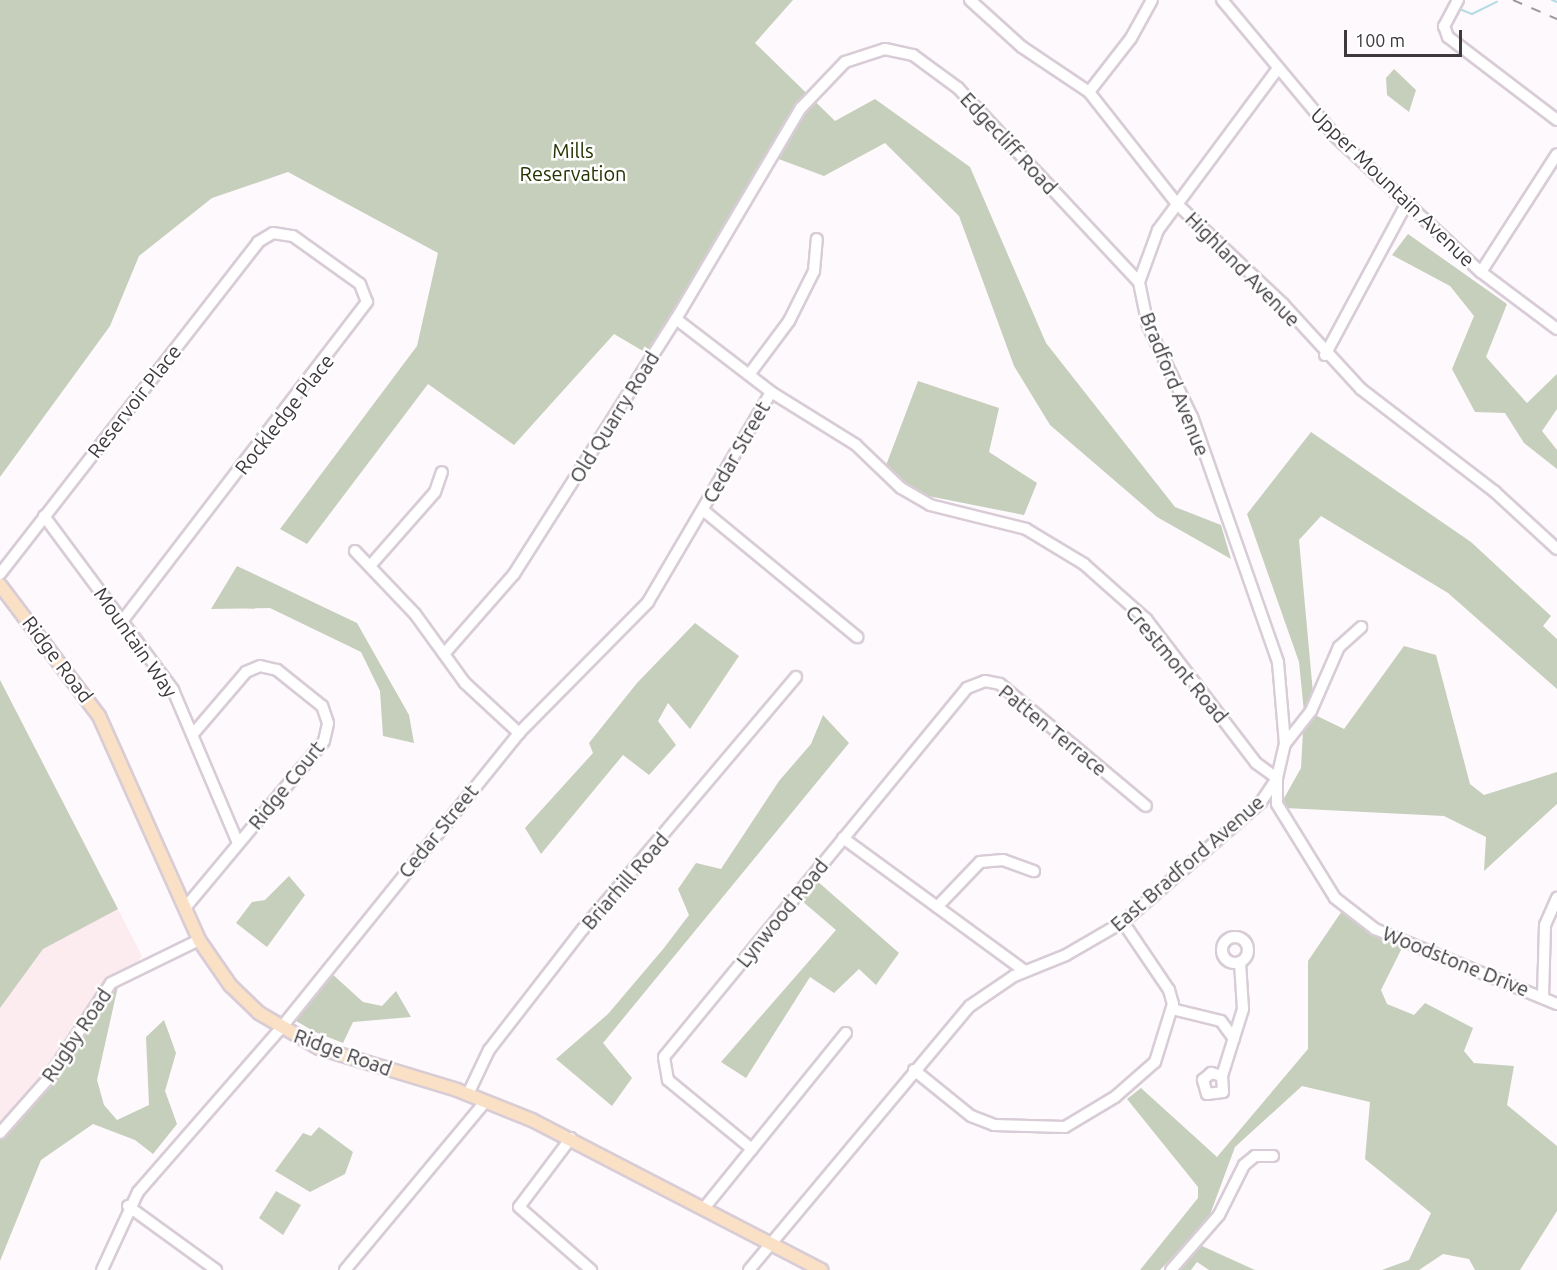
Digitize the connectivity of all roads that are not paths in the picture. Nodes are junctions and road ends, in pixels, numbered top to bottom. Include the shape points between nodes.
1 (970, 0) edge
2 (1152, 0) edge
3 (1222, 0) edge
4 (1458, 0) edge
5 (1277, 70) junction
6 (1089, 92) junction
7 (1557, 120) edge
8 (1557, 154) edge
9 (764, 166) joint
10 (1407, 203) junction
11 (1177, 204) junction
12 (273, 233) joint
13 (817, 239) dead end
14 (1481, 272) junction
15 (1139, 282) junction
16 (676, 319) junction
17 (1557, 329) edge
18 (1325, 355) junction
19 (751, 372) junction
20 (771, 392) junction
21 (442, 472) dead end
22 (703, 510) junction
23 (45, 516) junction
24 (1557, 549) edge
25 (355, 551) dead end
26 (370, 566) junction
27 (0, 574) edge
28 (0, 585) edge
29 (1252, 590) joint
30 (123, 620) junction
31 (1361, 627) dead end
32 (857, 637) dead end
33 (444, 654) junction
34 (796, 677) dead end
35 (519, 733) junction
36 (193, 734) junction
37 (1285, 744) junction
38 (1277, 778) junction
39 (1146, 806) dead end
40 (843, 838) junction
41 (238, 843) junction
42 (1034, 871) dead end
43 (1557, 898) edge
44 (937, 907) junction
45 (185, 908) junction
46 (1123, 922) junction
47 (200, 940) junction
48 (1240, 962) dead end
49 (1025, 971) junction
50 (1543, 997) junction
51 (1557, 1004) edge
52 (1172, 1009) junction
53 (1243, 1010) junction
54 (1221, 1021) junction
55 (280, 1028) junction
56 (846, 1033) dead end
57 (1234, 1040) junction
58 (914, 1070) junction
59 (1222, 1076) dead end
60 (468, 1094) junction
61 (486, 1101) junction
62 (0, 1134) edge
63 (571, 1138) junction
64 (752, 1149) junction
65 (1273, 1156) dead end
66 (128, 1206) junction
67 (705, 1207) junction
68 (772, 1243) junction
69 (102, 1270) edge
70 (216, 1270) edge
71 (345, 1270) edge
72 (591, 1270) edge
73 (749, 1270) edge
74 (821, 1270) edge
75 (1171, 1270) edge

1 - 6 street, Highland Avenue via 1022,47
2 - 6 street via 1131,38
3 - 5 street, Upper Mountain Avenue
4 - 7 street via 1445,32
5 - 10 street, Upper Mountain Avenue via 1336,137
5 - 11 street, Bradford Avenue
6 - 11 street, Highland Avenue
8 - 14 street
9 - 15 street, Edgecliff Road via 801,108 845,62 885,49 913,55 998,126
9 - 16 street, Old Quarry Road
10 - 14 street, Upper Mountain Avenue
10 - 18 street
11 - 15 street, Bradford Avenue via 1150,244
11 - 18 street, Highland Avenue via 1283,304
12 - 23 street, Reservoir Place via 258,242
12 - 30 street, Rockledge Place via 293,236 360,284 367,302
13 - 19 street via 814,271 789,321
14 - 17 street, Upper Mountain Avenue
15 - 29 street, Bradford Avenue via 1148,326 1192,417
16 - 19 street, Crestmont Road
16 - 33 street, Old Quarry Road via 514,574
18 - 24 street, Highland Avenue
19 - 20 street, Crestmont Road
20 - 22 street, Cedar Street
20 - 38 street, Crestmont Road via 848,440 901,488 930,505 1026,529 1084,564 1146,619 1256,763
21 - 26 street via 435,492
22 - 32 street
22 - 35 street, Cedar Street via 639,613
23 - 27 street, Reservoir Place
23 - 30 street, Mountain Way
25 - 26 street
26 - 33 street
28 - 45 main road, Ridge Road via 106,727
29 - 37 street, East Bradford Avenue via 1278,662
30 - 36 street, Mountain Way via 173,690
31 - 37 street via 1339,647 1311,711
33 - 35 street via 465,682
34 - 60 street, Briarhill Road via 582,929 489,1050
35 - 55 street, Cedar Street
36 - 41 street, Mountain Way
36 - 41 street, Ridge Court via 246,672 260,666 277,670 326,714 324,741
37 - 38 street, East Bradford Avenue
38 - 46 street, East Bradford Avenue via 1261,802
38 - 50 street, Woodstone Drive via 1277,804 1335,898 1375,929
39 - 40 street, Patten Terrace via 1000,684 980,681 967,688
40 - 44 street
40 - 64 street, Lynwood Road via 662,1060 668,1080
41 - 45 street, Ridge Court
42 - 44 street via 1003,860 980,862
43 - 50 street via 1545,924
44 - 49 street
45 - 47 main road, Ridge Road
46 - 49 street, East Bradford Avenue via 1066,955
46 - 52 street via 1169,990
47 - 55 main road, Ridge Road via 235,990
47 - 62 street, Rugby Road via 111,982 47,1080
48 - 53 street
49 - 58 street, East Bradford Avenue via 970,1006
50 - 51 street, Woodstone Drive
52 - 54 street
52 - 58 street via 1150,1068 1085,1118 1065,1126 984,1123
53 - 54 street
53 - 57 street
54 - 57 street
55 - 60 main road, Ridge Road via 333,1053
55 - 66 street, Cedar Street
56 - 64 street
57 - 59 street
58 - 68 street, East Bradford Avenue
60 - 61 main road, Ridge Road
61 - 63 main road, Ridge Road
61 - 71 street
63 - 67 main road, Ridge Road
63 - 72 street via 519,1207
64 - 67 street
65 - 75 street via 1255,1156 1244,1165 1219,1215
66 - 69 street, Cedar Street
66 - 70 street
67 - 68 main road, Ridge Road
68 - 73 street, East Bradford Avenue
68 - 74 main road, Ridge Road

